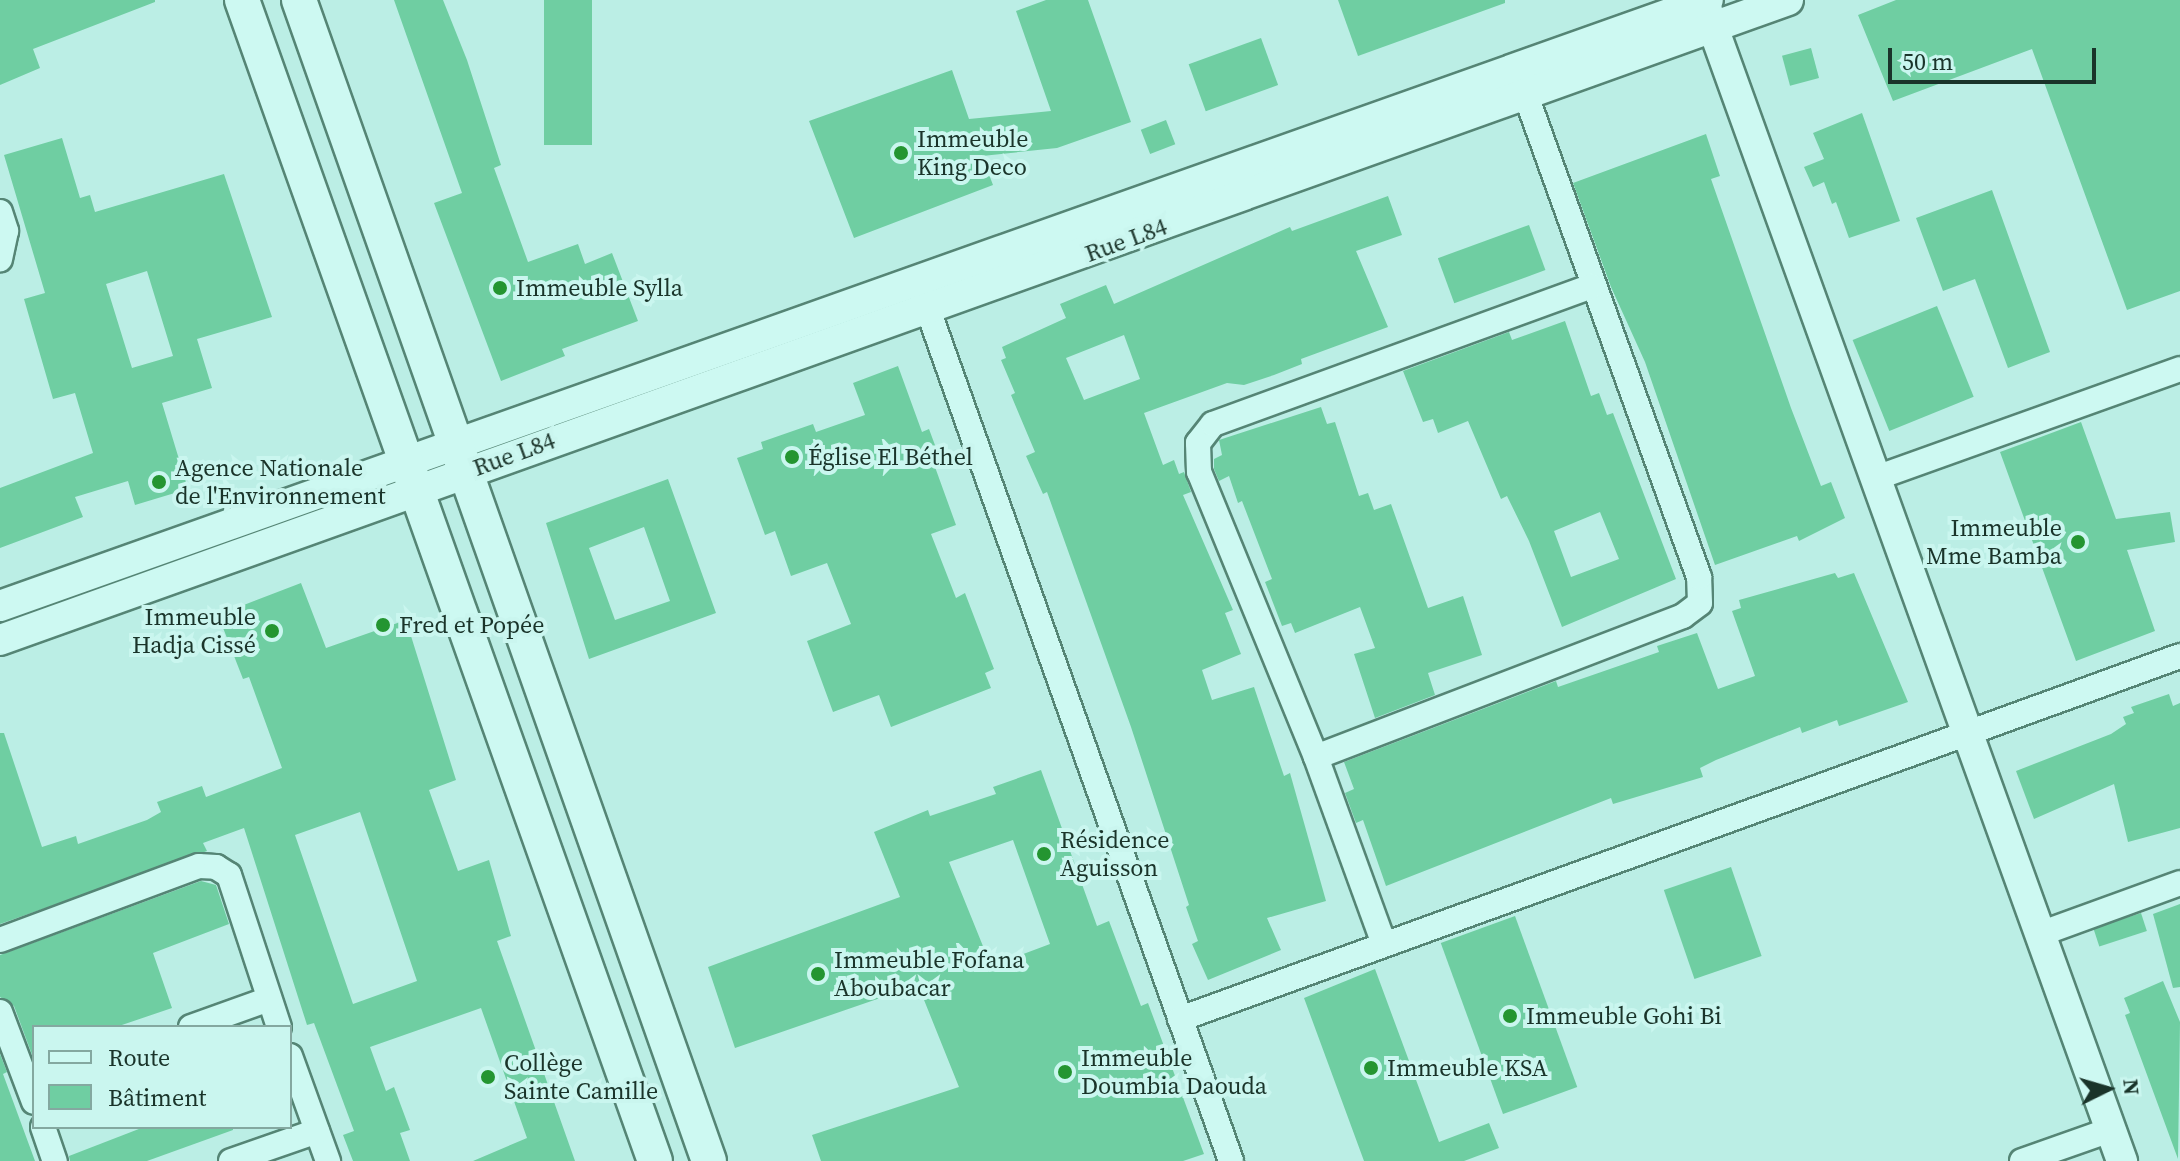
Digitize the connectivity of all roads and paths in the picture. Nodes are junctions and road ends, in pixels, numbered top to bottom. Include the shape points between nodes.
1 (242, 0) edge
2 (299, 0) edge
3 (1788, 0) edge
4 (1707, 7) edge
5 (1515, 66) junction
6 (1527, 94) junction
7 (0, 212) edge
8 (0, 259) edge
9 (918, 282) junction
10 (1592, 286) junction
11 (929, 312) junction
12 (2180, 369) edge
13 (458, 460) junction
14 (413, 477) junction
15 (1876, 478) junction
16 (0, 606) edge
17 (0, 640) edge
18 (2180, 656) edge
19 (1968, 731) junction
20 (1316, 757) junction
21 (2180, 883) edge
22 (2040, 934) junction
23 (0, 940) edge
24 (1384, 944) junction
25 (269, 999) junction
26 (0, 1012) edge
27 (1180, 1019) junction
28 (197, 1025) edge
29 (278, 1025) edge
30 (292, 1062) edge
31 (32, 1091) edge
32 (44, 1129) edge
33 (2110, 1130) junction
34 (317, 1131) junction
35 (55, 1161) edge
36 (231, 1161) edge
37 (328, 1161) edge
38 (655, 1161) edge
39 (709, 1161) edge
40 (1231, 1161) edge
41 (2022, 1161) edge
42 (2122, 1161) edge

1 - 14 main road
2 - 13 main road, Rue L84
3 - 4 street, Rue L84
4 - 5 street, Rue L84
4 - 6 street, Rue L84
4 - 15 street
5 - 6 street
5 - 9 street, Rue L84
6 - 10 street
6 - 11 street, Rue L84
7 - 8 street via 6,231
9 - 11 street
9 - 13 street, Rue L84
10 - 20 street via 1699,577 1700,603 1683,616
10 - 20 street via 1213,424 1198,443 1199,472
11 - 13 street, Rue L84
11 - 27 street
12 - 15 street
13 - 14 street, Rue L84
13 - 39 main road, Rue L84
14 - 16 street, Rue L84
14 - 17 street, Rue L84
14 - 38 main road
15 - 19 street
18 - 19 street
19 - 22 street
19 - 24 street
20 - 24 street
21 - 22 street
22 - 33 street
23 - 25 street via 199,866 216,867 229,875
24 - 27 street
25 - 28 street
25 - 29 street
26 - 31 street
27 - 40 street
30 - 34 street
32 - 35 street
33 - 41 street
33 - 42 street
34 - 36 street
34 - 37 street

